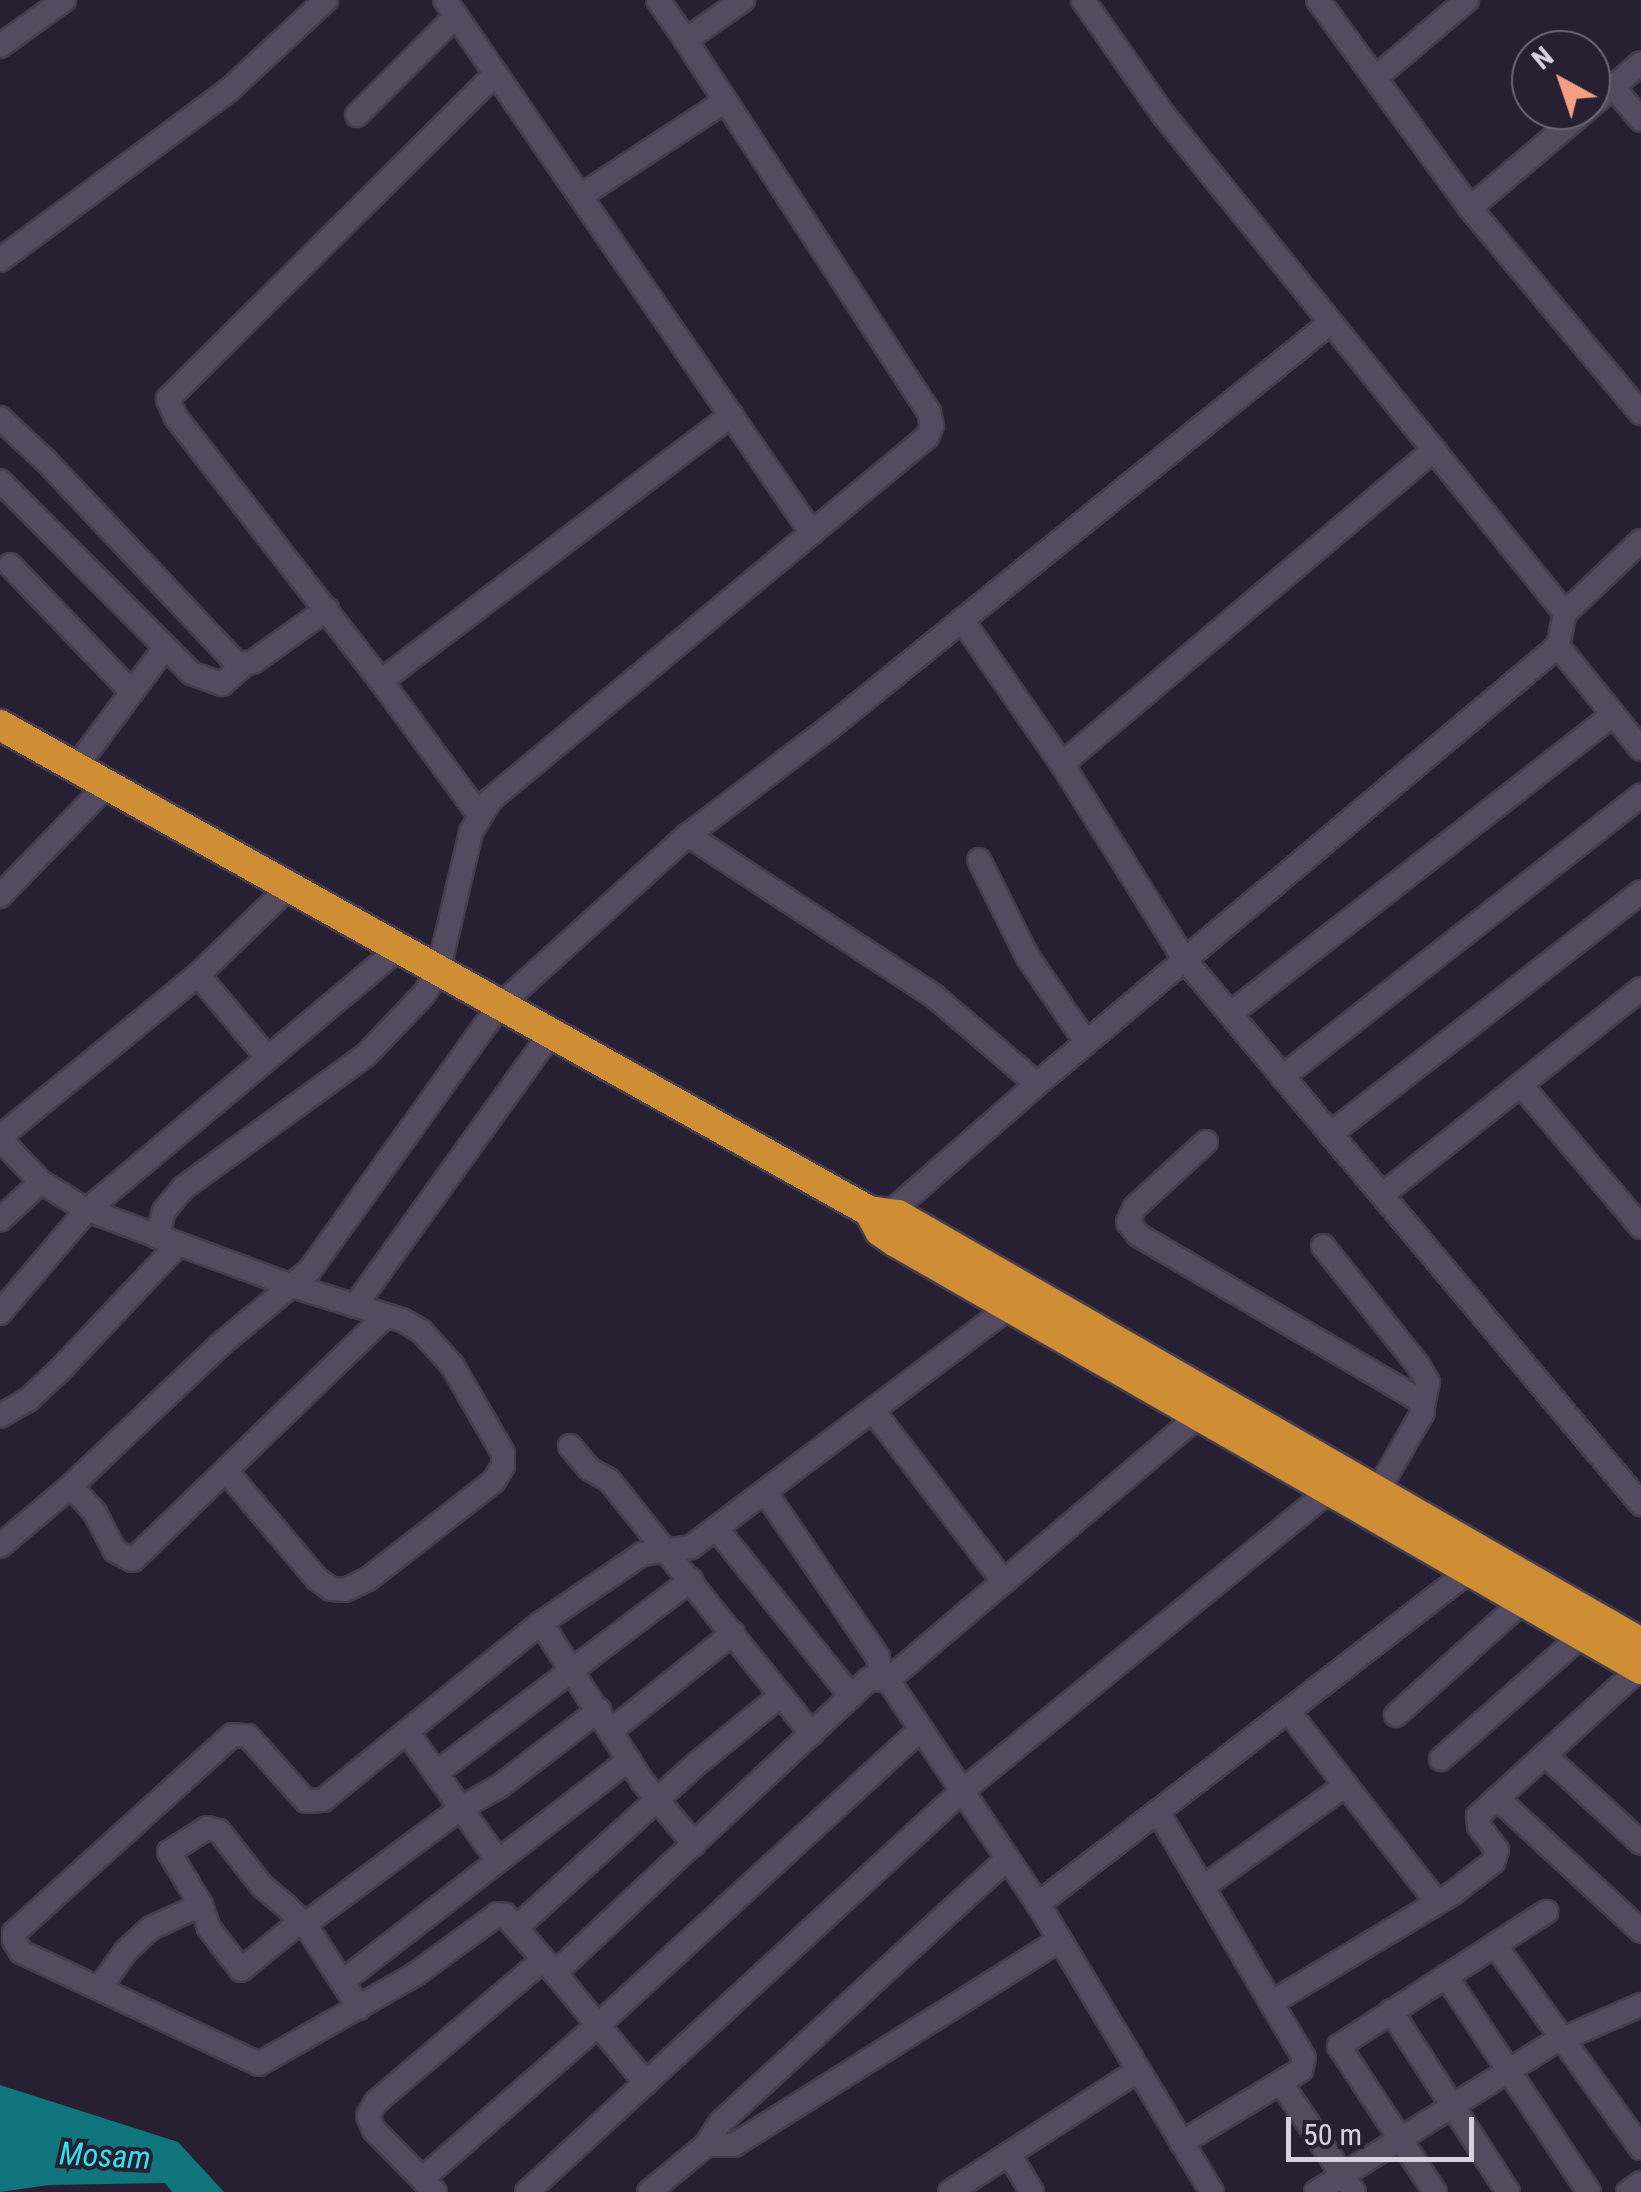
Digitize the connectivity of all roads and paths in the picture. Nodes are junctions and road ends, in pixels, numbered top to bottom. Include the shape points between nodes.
1 (64, 0) edge
2 (326, 0) edge
3 (658, 0) edge
4 (743, 0) edge
5 (1082, 0) edge
6 (1318, 0) edge
7 (1467, 0) edge
8 (39, 7) edge
9 (451, 8) edge
10 (686, 40) junction
11 (0, 46) edge
12 (1641, 63) edge
13 (496, 73) junction
14 (1375, 78) junction
15 (1614, 86) junction
16 (1611, 89) edge
17 (725, 101) junction
18 (357, 115) dead end
19 (1641, 120) edge
20 (1562, 130) edge
21 (582, 195) junction
22 (1470, 208) junction
23 (0, 260) edge
24 (1330, 322) junction
25 (1641, 412) edge
26 (732, 415) junction
27 (0, 418) edge
28 (1434, 450) junction
29 (0, 482) edge
30 (812, 533) junction
31 (1641, 541) edge
32 (10, 564) dead end
33 (327, 609) junction
34 (1565, 613) junction
35 (962, 620) junction
36 (1558, 646) junction
37 (164, 649) junction
38 (244, 665) junction
39 (382, 680) junction
40 (132, 692) junction
41 (1614, 715) junction
42 (0, 725) edge
43 (1641, 749) edge
44 (1062, 764) junction
45 (77, 766) junction
46 (108, 784) junction
47 (1641, 796) edge
48 (478, 813) junction
49 (688, 835) junction
50 (979, 860) dead end
51 (289, 888) junction
52 (1641, 892) edge
53 (0, 896) edge
54 (398, 949) junction
55 (1185, 960) junction
56 (438, 972) junction
57 (198, 975) junction
58 (1641, 989) edge
59 (498, 1007) junction
60 (1230, 1014) junction
61 (550, 1034) junction
62 (1086, 1042) junction
63 (267, 1057) junction
64 (1282, 1076) junction
65 (1037, 1084) junction
66 (1521, 1085) junction
67 (1330, 1134) junction
68 (0, 1138) edge
69 (1206, 1142) dead end
70 (41, 1182) junction
71 (1382, 1195) junction
72 (87, 1210) junction
73 (880, 1218) junction
74 (0, 1220) edge
75 (1641, 1227) edge
76 (168, 1241) junction
77 (1323, 1246) dead end
78 (292, 1286) junction
79 (1021, 1299) junction
80 (355, 1306) junction
81 (0, 1312) edge
82 (386, 1316) junction
83 (1423, 1406) junction
84 (1209, 1407) junction
85 (874, 1412) junction
86 (0, 1416) edge
87 (570, 1446) dead end
88 (226, 1471) junction
89 (71, 1486) junction
90 (1378, 1490) junction
91 (765, 1492) junction
92 (1330, 1492) junction
93 (1641, 1504) edge
94 (716, 1528) junction
95 (0, 1546) edge
96 (670, 1553) junction
97 (1479, 1563) junction
98 (691, 1580) junction
99 (1004, 1582) junction
100 (1524, 1602) junction
101 (541, 1622) junction
102 (733, 1634) junction
103 (1582, 1635) junction
104 (1638, 1637) edge
105 (1640, 1668) edge
106 (572, 1672) junction
107 (884, 1678) junction
108 (781, 1695) junction
109 (851, 1696) junction
110 (1288, 1710) junction
111 (1396, 1715) dead end
112 (605, 1720) junction
113 (921, 1729) junction
114 (407, 1732) junction
115 (812, 1734) junction
116 (1544, 1755) junction
117 (1441, 1759) dead end
118 (629, 1760) junction
119 (436, 1773) junction
120 (1346, 1785) junction
121 (961, 1792) junction
122 (1497, 1798) junction
123 (658, 1799) junction
124 (461, 1808) junction
125 (1158, 1812) junction
126 (1641, 1843) edge
127 (694, 1844) junction
128 (497, 1859) junction
129 (1006, 1860) junction
130 (1202, 1888) junction
131 (1436, 1900) junction
132 (1038, 1904) junction
133 (201, 1905) junction
134 (1546, 1912) dead end
135 (303, 1922) junction
136 (516, 1928) junction
137 (1641, 1931) edge
138 (1060, 1940) junction
139 (1495, 1944) junction
140 (549, 1966) junction
141 (1446, 1976) junction
142 (344, 1980) junction
143 (101, 1986) junction
144 (1271, 2004) junction
145 (1640, 2007) edge
146 (359, 2008) junction
147 (1391, 2012) junction
148 (598, 2025) junction
149 (1562, 2039) junction
150 (1137, 2071) junction
151 (1507, 2072) junction
152 (646, 2082) junction
153 (1281, 2082) junction
154 (1454, 2106) junction
155 (1400, 2139) junction
156 (1181, 2142) junction
157 (706, 2144) junction
158 (1641, 2148) edge
159 (1009, 2154) junction
160 (1641, 2183) edge
161 (1348, 2184) edge
162 (429, 2186) edge
163 (526, 2192) edge
164 (649, 2192) edge
165 (950, 2192) edge
166 (1032, 2192) edge
167 (1212, 2192) edge
168 (1316, 2192) edge
169 (1435, 2192) edge
170 (1508, 2192) edge
171 (1589, 2192) edge
172 (1628, 2192) edge

1 - 8 street
2 - 23 street via 230,88
3 - 10 street
4 - 10 street
5 - 24 street
6 - 14 street
7 - 14 street
8 - 11 street
9 - 13 street
9 - 18 street
10 - 17 street
12 - 15 street
13 - 21 street
13 - 33 street via 168,399 176,418
14 - 22 street
15 - 16 street
15 - 19 street
17 - 21 street
17 - 30 street via 932,426 915,450
20 - 22 street
21 - 26 street
22 - 25 street
24 - 28 street
24 - 35 street
26 - 30 street
26 - 39 street
27 - 38 street
28 - 34 street
28 - 44 street
29 - 37 street
30 - 48 street
31 - 34 street
32 - 40 street
33 - 38 street
33 - 39 street
34 - 36 street
35 - 44 street
35 - 49 street
36 - 41 street
36 - 55 street
37 - 38 street via 211,684 222,684
37 - 40 street
39 - 48 street
40 - 45 street
41 - 43 street
41 - 60 street
42 - 45 highway
44 - 55 street
45 - 46 highway
46 - 51 highway
46 - 53 street
47 - 64 street
48 - 56 street
49 - 59 street
49 - 65 street via 934,996
50 - 62 street via 1026,956
51 - 54 highway
51 - 57 street
52 - 67 street
54 - 56 highway
54 - 63 street
55 - 60 street
55 - 62 street
56 - 59 highway
56 - 76 street via 366,1055 182,1188 164,1212
57 - 63 street
57 - 68 street
58 - 66 street
59 - 61 highway
59 - 78 street via 362,1202
60 - 64 street
61 - 73 highway
61 - 80 street
62 - 65 street
63 - 72 street
64 - 67 street
65 - 73 street
66 - 71 street
66 - 75 street
67 - 71 street
68 - 70 street
69 - 83 street via 1135,1207 1131,1228
70 - 72 street
70 - 74 street
71 - 93 street
72 - 76 street
72 - 81 street
73 - 79 highway
76 - 78 street
76 - 86 street via 60,1370
77 - 83 street via 1418,1365 1428,1382
78 - 80 street
78 - 89 street
79 - 84 highway
79 - 85 street
80 - 82 street
82 - 88 street
82 - 88 street via 421,1332 468,1390 502,1452 494,1481 346,1590 317,1579
83 - 90 street
84 - 90 highway
84 - 92 highway
84 - 99 street
85 - 91 street
85 - 99 street
87 - 96 street via 609,1480
88 - 89 street via 133,1560 115,1550
89 - 95 street
90 - 97 highway
91 - 94 street
91 - 107 street via 878,1657
92 - 97 highway
92 - 121 street
94 - 96 street
94 - 109 street
96 - 98 street
96 - 101 street via 642,1554
97 - 100 highway
97 - 104 highway
97 - 110 street
98 - 102 street
98 - 106 street
99 - 107 street
100 - 103 highway
100 - 111 street
101 - 106 street
101 - 114 street
102 - 108 street
102 - 112 street
103 - 105 highway
103 - 117 street
105 - 116 street
106 - 112 street
106 - 119 street
107 - 109 street via 869,1679
107 - 113 street
108 - 115 street
108 - 123 street
109 - 115 street
110 - 120 street
110 - 125 street
112 - 118 street
112 - 124 street
113 - 121 street
113 - 148 street
114 - 119 street
114 - 143 street via 313,1803 248,1736 232,1735 14,1934 21,1952
115 - 127 street
116 - 122 street
116 - 126 street
118 - 123 street
118 - 128 street
119 - 124 street
120 - 130 street
120 - 131 street
121 - 129 street
121 - 152 street
122 - 131 street via 1478,1820 1497,1856
122 - 137 street
123 - 127 street
123 - 136 street
124 - 128 street
124 - 135 street
125 - 130 street
125 - 132 street
127 - 140 street
128 - 142 street
129 - 132 street
129 - 157 street via 721,2122
130 - 144 street
131 - 144 street
132 - 138 street
133 - 135 street via 209,1928 241,1970
133 - 135 street via 169,1852 214,1828
133 - 143 street via 152,1928
134 - 139 street
135 - 142 street
136 - 140 street
136 - 146 street via 498,1914
138 - 150 street
138 - 157 street via 734,2145
139 - 141 street
139 - 149 street
140 - 148 street
140 - 162 street via 376,2102 368,2116
141 - 147 street
141 - 151 street
142 - 146 street
143 - 146 street via 259,2064
144 - 153 street via 1304,2058 1301,2070
145 - 149 street
147 - 154 street
147 - 155 street via 1339,2050
148 - 152 street
148 - 162 street
149 - 151 street
149 - 158 street
150 - 156 street
150 - 159 street
151 - 154 street
151 - 171 street
152 - 163 street
153 - 156 street
153 - 161 street
154 - 155 street
154 - 170 street
155 - 161 street
155 - 169 street
156 - 167 street
157 - 164 street
159 - 165 street
159 - 166 street
160 - 172 street
161 - 168 street

